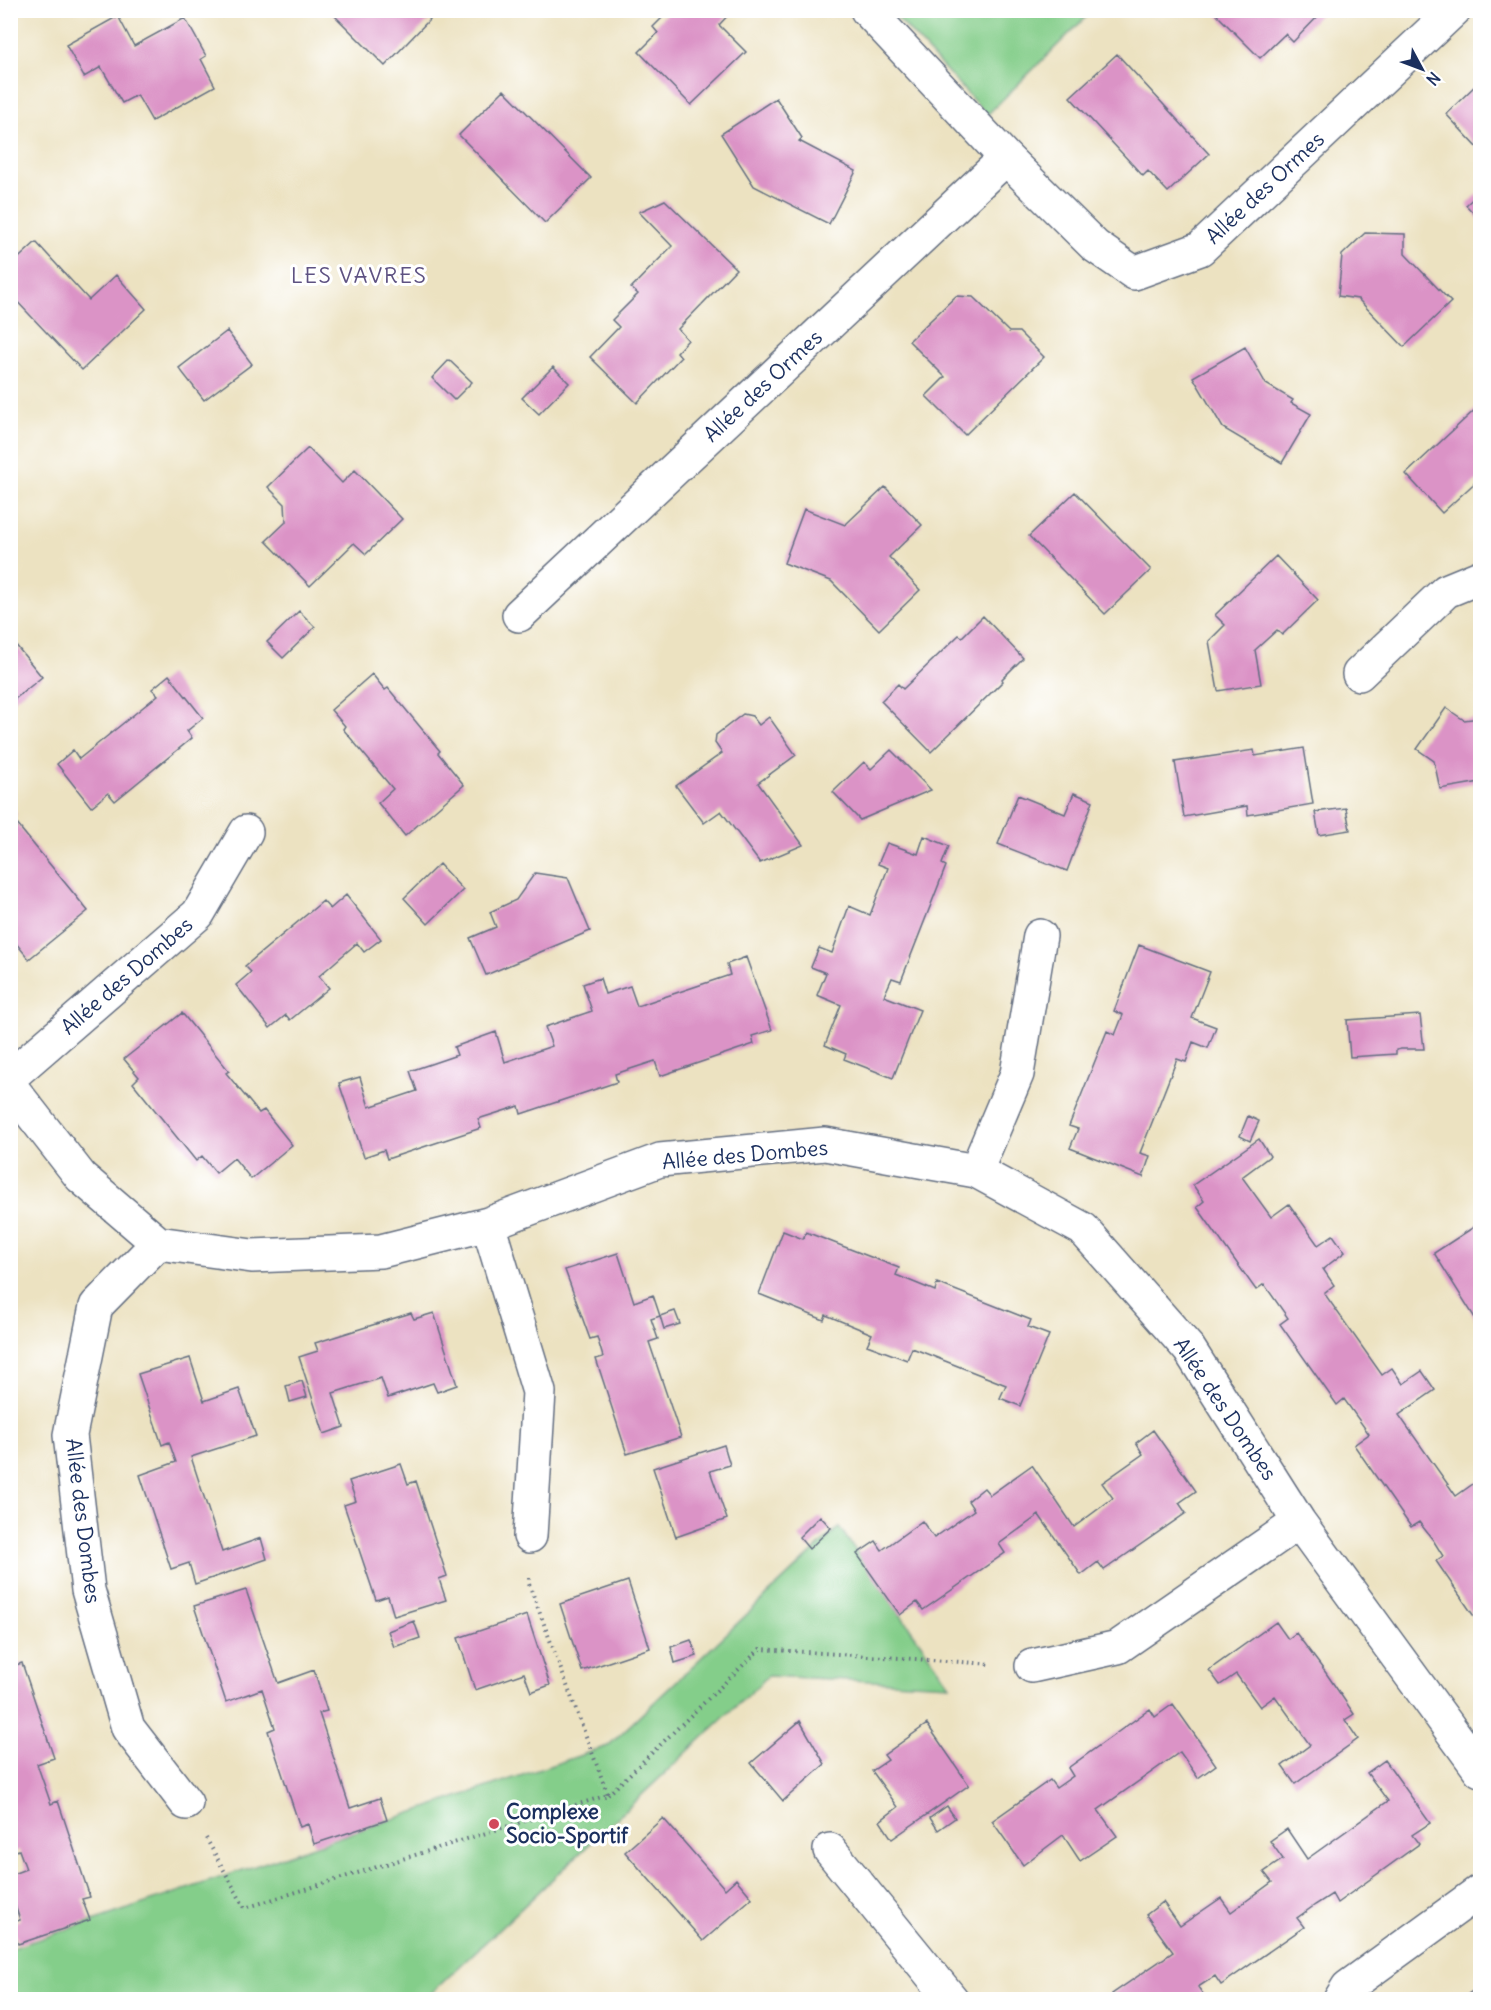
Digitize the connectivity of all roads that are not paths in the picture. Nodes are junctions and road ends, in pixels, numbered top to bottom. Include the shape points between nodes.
1 (867, 10) edge
2 (1454, 10) edge
3 (1006, 158) junction
4 (1480, 577) edge
5 (519, 615) dead end
6 (1359, 674) dead end
7 (246, 832) dead end
8 (1040, 936) dead end
9 (10, 1077) edge
10 (10, 1086) edge
11 (976, 1171) junction
12 (488, 1224) junction
13 (158, 1243) junction
14 (1299, 1522) junction
15 (530, 1536) road end
16 (1032, 1666) road end
17 (1480, 1770) edge
18 (186, 1803) road end
19 (831, 1850) dead end
20 (1480, 1891) edge
21 (952, 2000) edge
22 (1341, 2000) edge

1 - 3 street, Allée des Ormes
2 - 3 street, Allée des Ormes via 1200,249 1134,273 1095,246
3 - 5 street, Allée des Ormes
4 - 6 street via 1446,591
7 - 9 street, Allée des Dombes via 198,914
8 - 11 street via 1017,1074
10 - 13 street via 81,1177
11 - 12 street, Allée des Dombes via 825,1144 660,1160
11 - 14 street, Allée des Dombes via 1083,1229 1189,1349
12 - 13 street, Allée des Dombes via 381,1251 252,1256
12 - 15 street via 539,1392
13 - 18 street, Allée des Dombes via 96,1306 70,1435 88,1590 128,1728
14 - 16 street via 1118,1647
14 - 17 street, Allée des Dombes
19 - 21 street
20 - 22 street via 1348,1987

